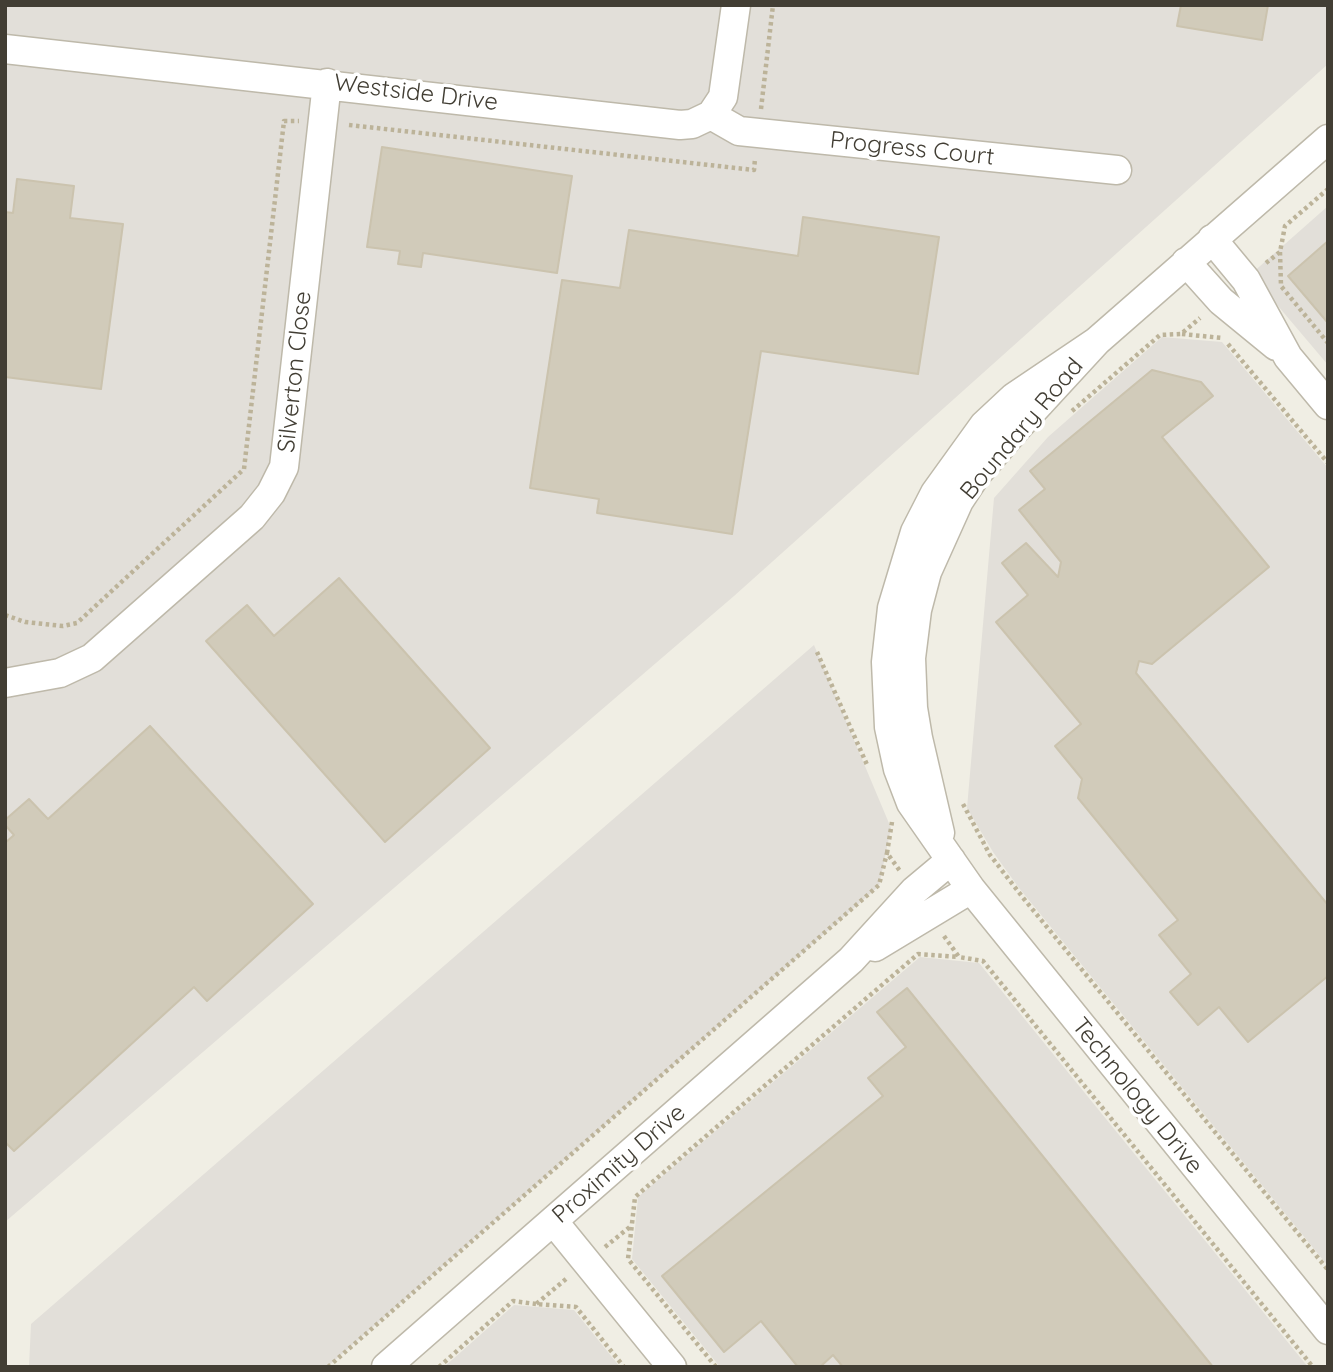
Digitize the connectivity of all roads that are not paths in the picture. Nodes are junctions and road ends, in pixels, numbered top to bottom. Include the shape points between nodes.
1 (736, 5) edge
2 (5, 49) edge
3 (327, 83) junction
4 (711, 115) junction
5 (1328, 139) edge
6 (1117, 170) dead end
7 (1212, 239) junction
8 (1186, 262) junction
9 (1097, 341) junction
10 (1288, 357) junction
11 (1328, 405) edge
12 (5, 683) edge
13 (947, 853) junction
14 (971, 889) junction
15 (851, 960) junction
16 (554, 1222) junction
17 (1328, 1330) edge
18 (386, 1367) edge
19 (672, 1367) edge

1 - 4 street via 727,85
2 - 3 street, Westside Drive
3 - 4 street, Westside Drive via 680,125
3 - 12 street, Silverton Close via 284,467 271,494 252,517 92,658 60,673
4 - 6 street, Progress Court via 731,128 758,134
5 - 7 street, Boundary Road
7 - 8 street, Boundary Road
7 - 10 street via 1246,280
8 - 9 street, Boundary Road
8 - 10 street
9 - 13 street, Boundary Road via 976,475 927,572 911,658 913,708
9 - 13 street, Boundary Road via 1014,397 984,425 934,493 915,532 892,608 886,662 889,727 898,769 911,803
10 - 11 street
13 - 14 street, Technology Drive
13 - 15 street, Proximity Drive
14 - 15 street, Proximity Drive
14 - 17 street, Technology Drive
15 - 16 street, Proximity Drive
16 - 18 street, Proximity Drive
16 - 19 street

